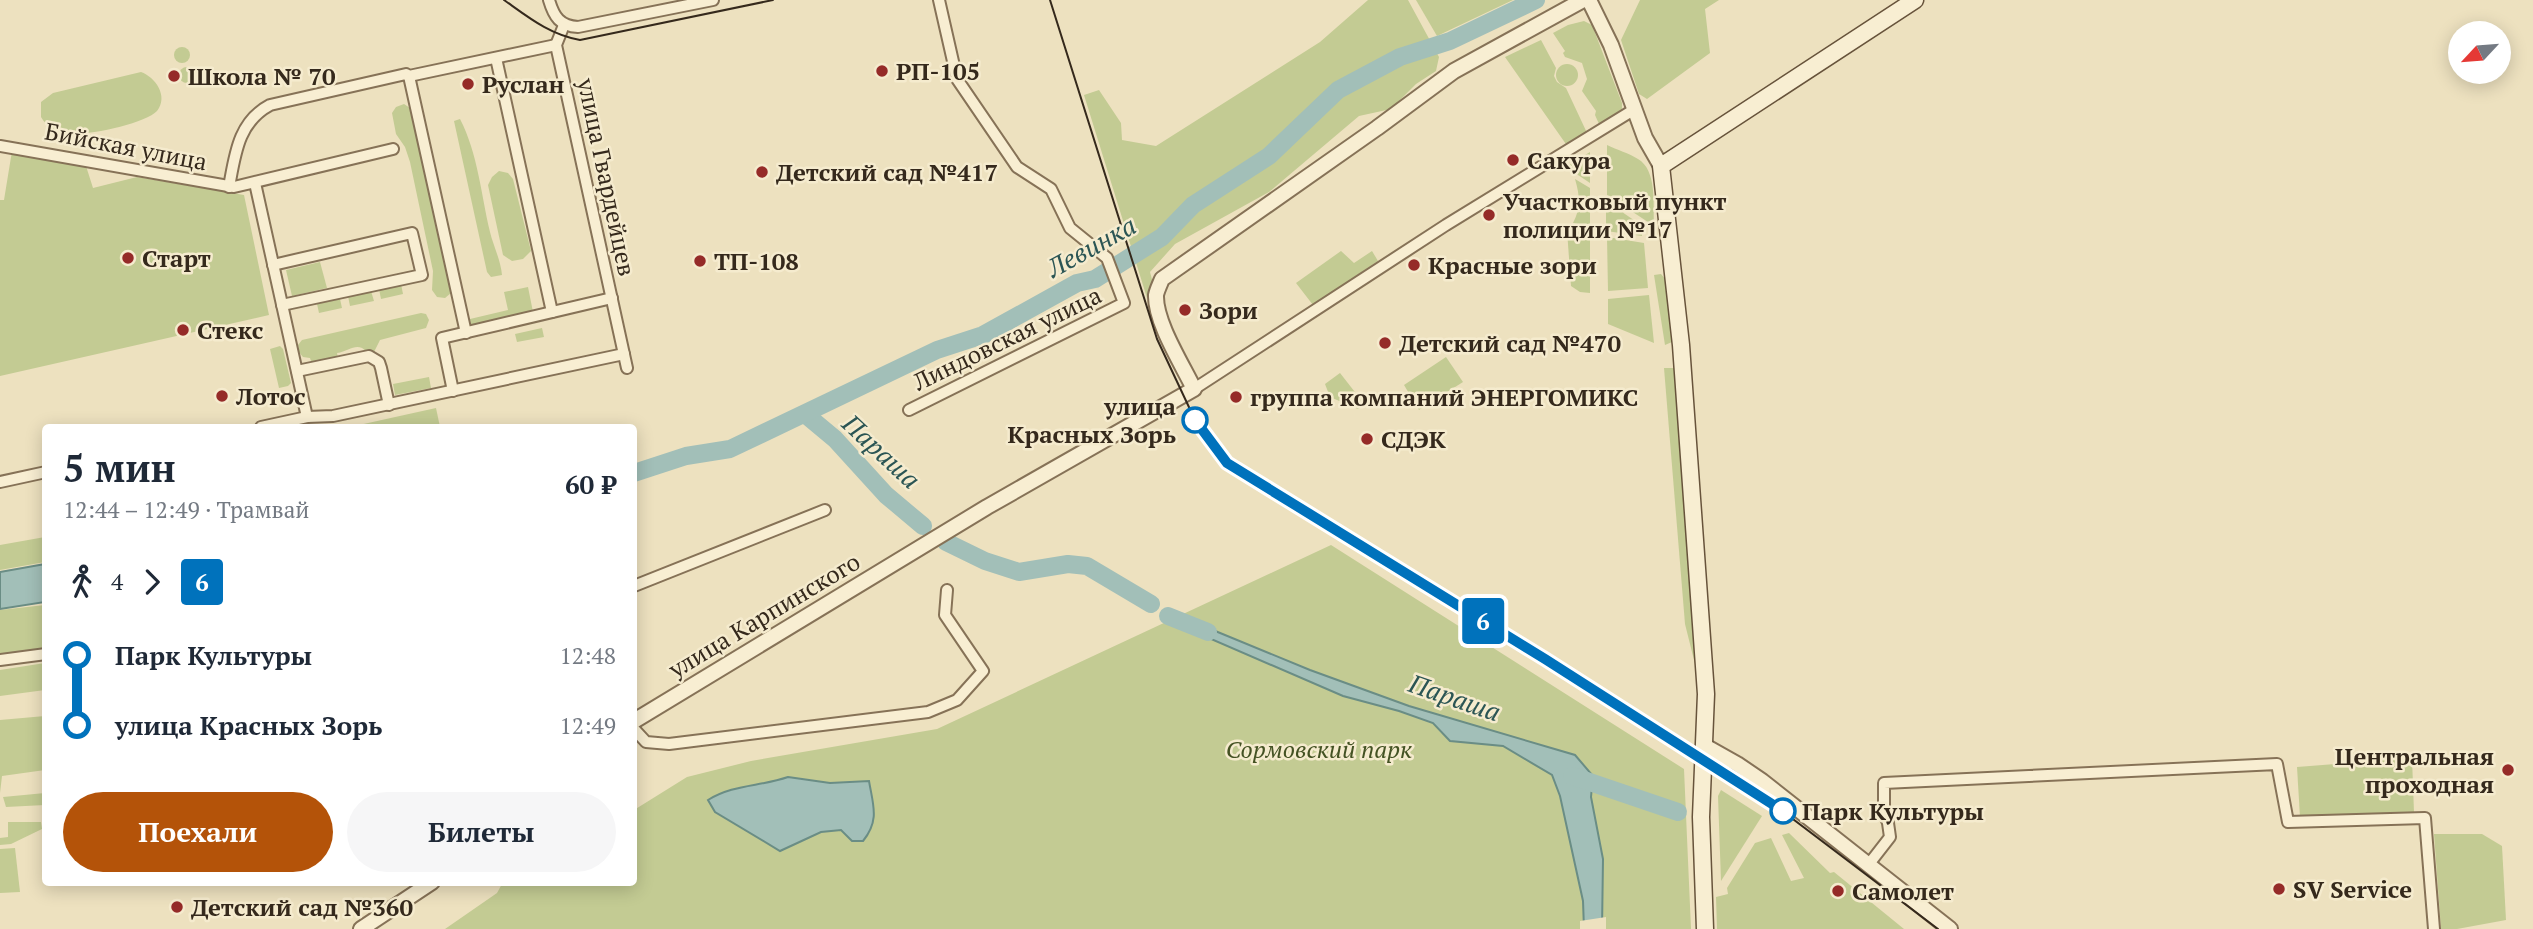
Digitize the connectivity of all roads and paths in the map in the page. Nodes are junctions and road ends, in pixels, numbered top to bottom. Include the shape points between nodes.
1 (549, 0) edge
2 (713, 0) edge
3 (939, 0) edge
4 (1583, 0) edge
5 (1589, 0) edge
6 (1915, 0) edge
7 (564, 25) junction
8 (556, 45) junction
9 (496, 58) junction
10 (409, 76) junction
11 (1635, 109) junction
12 (0, 146) edge
13 (393, 149) dead end
14 (1661, 166) junction
15 (249, 185) junction
16 (229, 187) junction
17 (273, 265) junction
18 (612, 298) junction
19 (282, 305) junction
20 (552, 312) junction
21 (466, 333) junction
22 (624, 354) junction
23 (627, 368) dead end
24 (297, 371) junction
25 (1195, 389) junction
26 (453, 391) junction
27 (389, 405) junction
28 (909, 410) dead end
29 (307, 417) junction
30 (275, 424) edge
31 (42, 473) edge
32 (0, 482) edge
33 (825, 510) dead end
34 (637, 585) edge
35 (947, 590) dead end
36 (42, 655) edge
37 (0, 660) edge
38 (637, 719) edge
39 (637, 732) edge
40 (1705, 746) junction
41 (1868, 864) junction
42 (426, 886) edge
43 (361, 929) edge
44 (1705, 929) edge
45 (1950, 929) edge
46 (2434, 929) edge

1 - 7 street
2 - 7 street via 586,27
3 - 28 street, Линдовская улица via 957,79 1017,167 1051,189 1070,228 1107,258 1124,303
4 - 25 street via 1454,71 1162,279 1156,294 1161,316
5 - 11 street
6 - 14 main road
7 - 8 street
8 - 9 street
8 - 18 street, улица Гвардейцев
9 - 10 street
9 - 20 street
10 - 16 street via 277,102 262,110 237,144
10 - 21 street
11 - 14 street
11 - 25 street via 1435,232
12 - 16 street, Бийская улица
13 - 15 street, Бийская улица
14 - 40 main road via 1681,345 1706,694
15 - 16 street, Бийская улица
15 - 17 street
17 - 19 street
17 - 19 street via 412,233 420,265 422,275
18 - 20 street
18 - 22 street, улица Гвардейцев
19 - 24 street
20 - 21 street
21 - 26 street via 442,338
22 - 23 street, улица Гвардейцев
22 - 26 street
24 - 27 street via 369,356 379,362
24 - 29 street
25 - 38 street, улица Карпинского via 987,507
26 - 27 street
27 - 29 street
29 - 30 street
31 - 32 street
33 - 34 street
35 - 39 street via 945,615 983,671 957,699 928,712 669,744 646,742
36 - 37 street
40 - 41 street via 1762,781
40 - 44 main road via 1701,817
41 - 45 street
41 - 46 street via 1890,837 1884,783 2277,764 2288,822 2425,818
42 - 43 street

